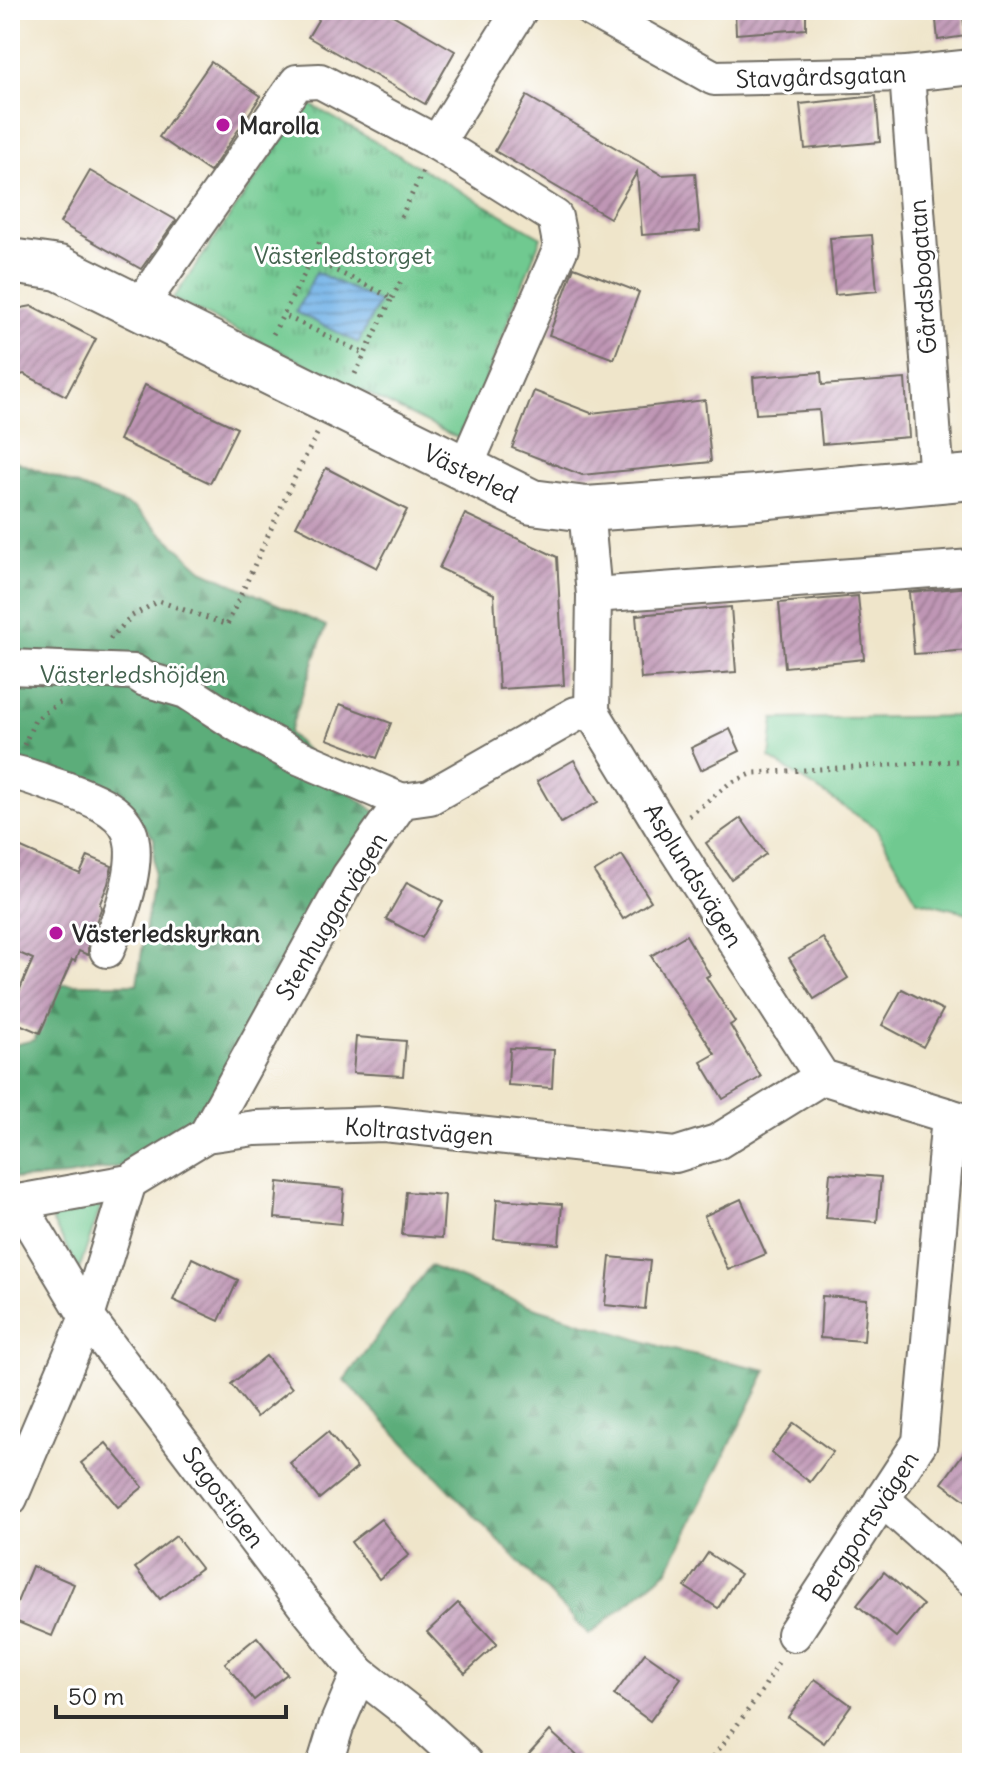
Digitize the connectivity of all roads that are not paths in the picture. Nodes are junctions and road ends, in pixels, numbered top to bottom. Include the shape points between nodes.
1 (520, 10) edge
2 (592, 10) edge
3 (972, 67) edge
4 (907, 74) junction
5 (437, 143) junction
6 (10, 261) edge
7 (139, 307) junction
8 (464, 470) junction
9 (954, 479) edge
10 (586, 509) junction
11 (972, 567) edge
12 (594, 595) junction
13 (10, 667) edge
14 (592, 712) junction
15 (12, 772) edge
16 (402, 801) junction
17 (107, 950) dead end
18 (822, 1077) junction
19 (961, 1119) edge
20 (206, 1135) junction
21 (129, 1182) junction
22 (14, 1200) edge
23 (87, 1317) junction
24 (10, 1498) edge
25 (882, 1499) junction
26 (972, 1579) edge
27 (794, 1634) road end
28 (359, 1673) junction
29 (325, 1763) edge
30 (465, 1763) edge

1 - 5 street
2 - 4 street, Stavgårdsgatan via 714,78
3 - 4 street, Stavgårdsgatan
4 - 9 street, Gårdsbogatan via 922,286
5 - 7 street via 320,81 297,82
5 - 8 street via 555,217 561,248
6 - 7 street, Västerled via 59,268
7 - 8 street, Västerled via 344,389
8 - 10 street, Västerled via 532,502
9 - 10 street, Västerled
10 - 12 street
11 - 12 street
12 - 14 street
13 - 16 street via 134,672 186,691 294,755
14 - 16 street via 576,714 430,797
14 - 18 street, Asplundsvägen
15 - 17 street via 91,800 112,811 129,831 128,886
16 - 20 street, Stenhuggarvägen via 349,876
18 - 19 street
18 - 20 street, Koltrastvägen via 717,1142 675,1155 384,1124
19 - 25 street, Bergportsvägen via 920,1442
20 - 21 street, Koltrastvägen
21 - 22 street, Koltrastvägen
21 - 23 street
22 - 23 street, Sagostigen
23 - 24 street
23 - 28 street, Sagostigen
25 - 26 street
25 - 27 street, Bergportsvägen
28 - 29 street
28 - 30 street, Sagostigen

